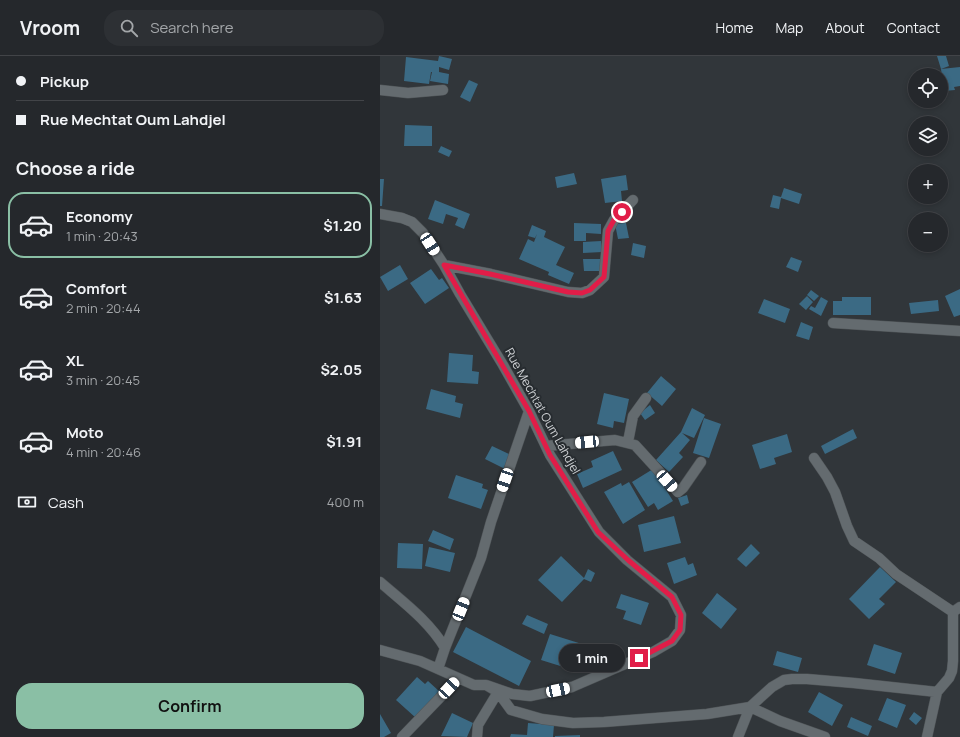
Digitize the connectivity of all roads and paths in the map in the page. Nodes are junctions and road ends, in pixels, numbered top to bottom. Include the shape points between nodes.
1 (380, 90) edge
2 (443, 90) dead end
3 (633, 200) dead end
4 (380, 214) edge
5 (444, 265) junction
6 (833, 323) dead end
7 (960, 331) edge
8 (646, 398) dead end
9 (529, 411) junction
10 (628, 442) junction
11 (546, 446) junction
12 (814, 458) dead end
13 (701, 462) dead end
14 (380, 582) edge
15 (956, 609) edge
16 (445, 648) junction
17 (380, 650) edge
18 (438, 669) junction
19 (458, 679) junction
20 (486, 685) junction
21 (498, 692) junction
22 (936, 692) junction
23 (750, 707) junction
24 (402, 737) edge
25 (477, 737) edge
26 (738, 737) edge
27 (825, 737) edge
28 (928, 737) edge

1 - 2 street via 408,93
3 - 5 street via 614,220 608,231 604,277 590,290 582,293
4 - 5 street, Rue Mechtat Oum Lahdjel via 412,222 423,233
5 - 9 street, Rue Mechtat Oum Lahdjel
6 - 7 street
8 - 10 street via 633,416
9 - 11 street, Rue Mechtat Oum Lahdjel
9 - 16 street via 481,558
10 - 11 street via 615,440
10 - 13 street via 635,445 678,492
11 - 20 street, Rue Mechtat Oum Lahdjel via 598,532 672,597 681,615 680,630 672,641 652,652 572,687 530,696 512,694
12 - 15 street via 835,492 854,541 879,558 896,574
14 - 16 street via 427,623
15 - 22 street via 952,671
16 - 18 street
17 - 18 street
18 - 19 street
19 - 20 street via 474,685
19 - 24 street
20 - 21 street
21 - 23 street via 511,710 542,719 573,723 707,714
21 - 25 street via 478,725
22 - 23 street via 792,679 784,680 772,687
22 - 28 street
23 - 26 street
23 - 27 street

